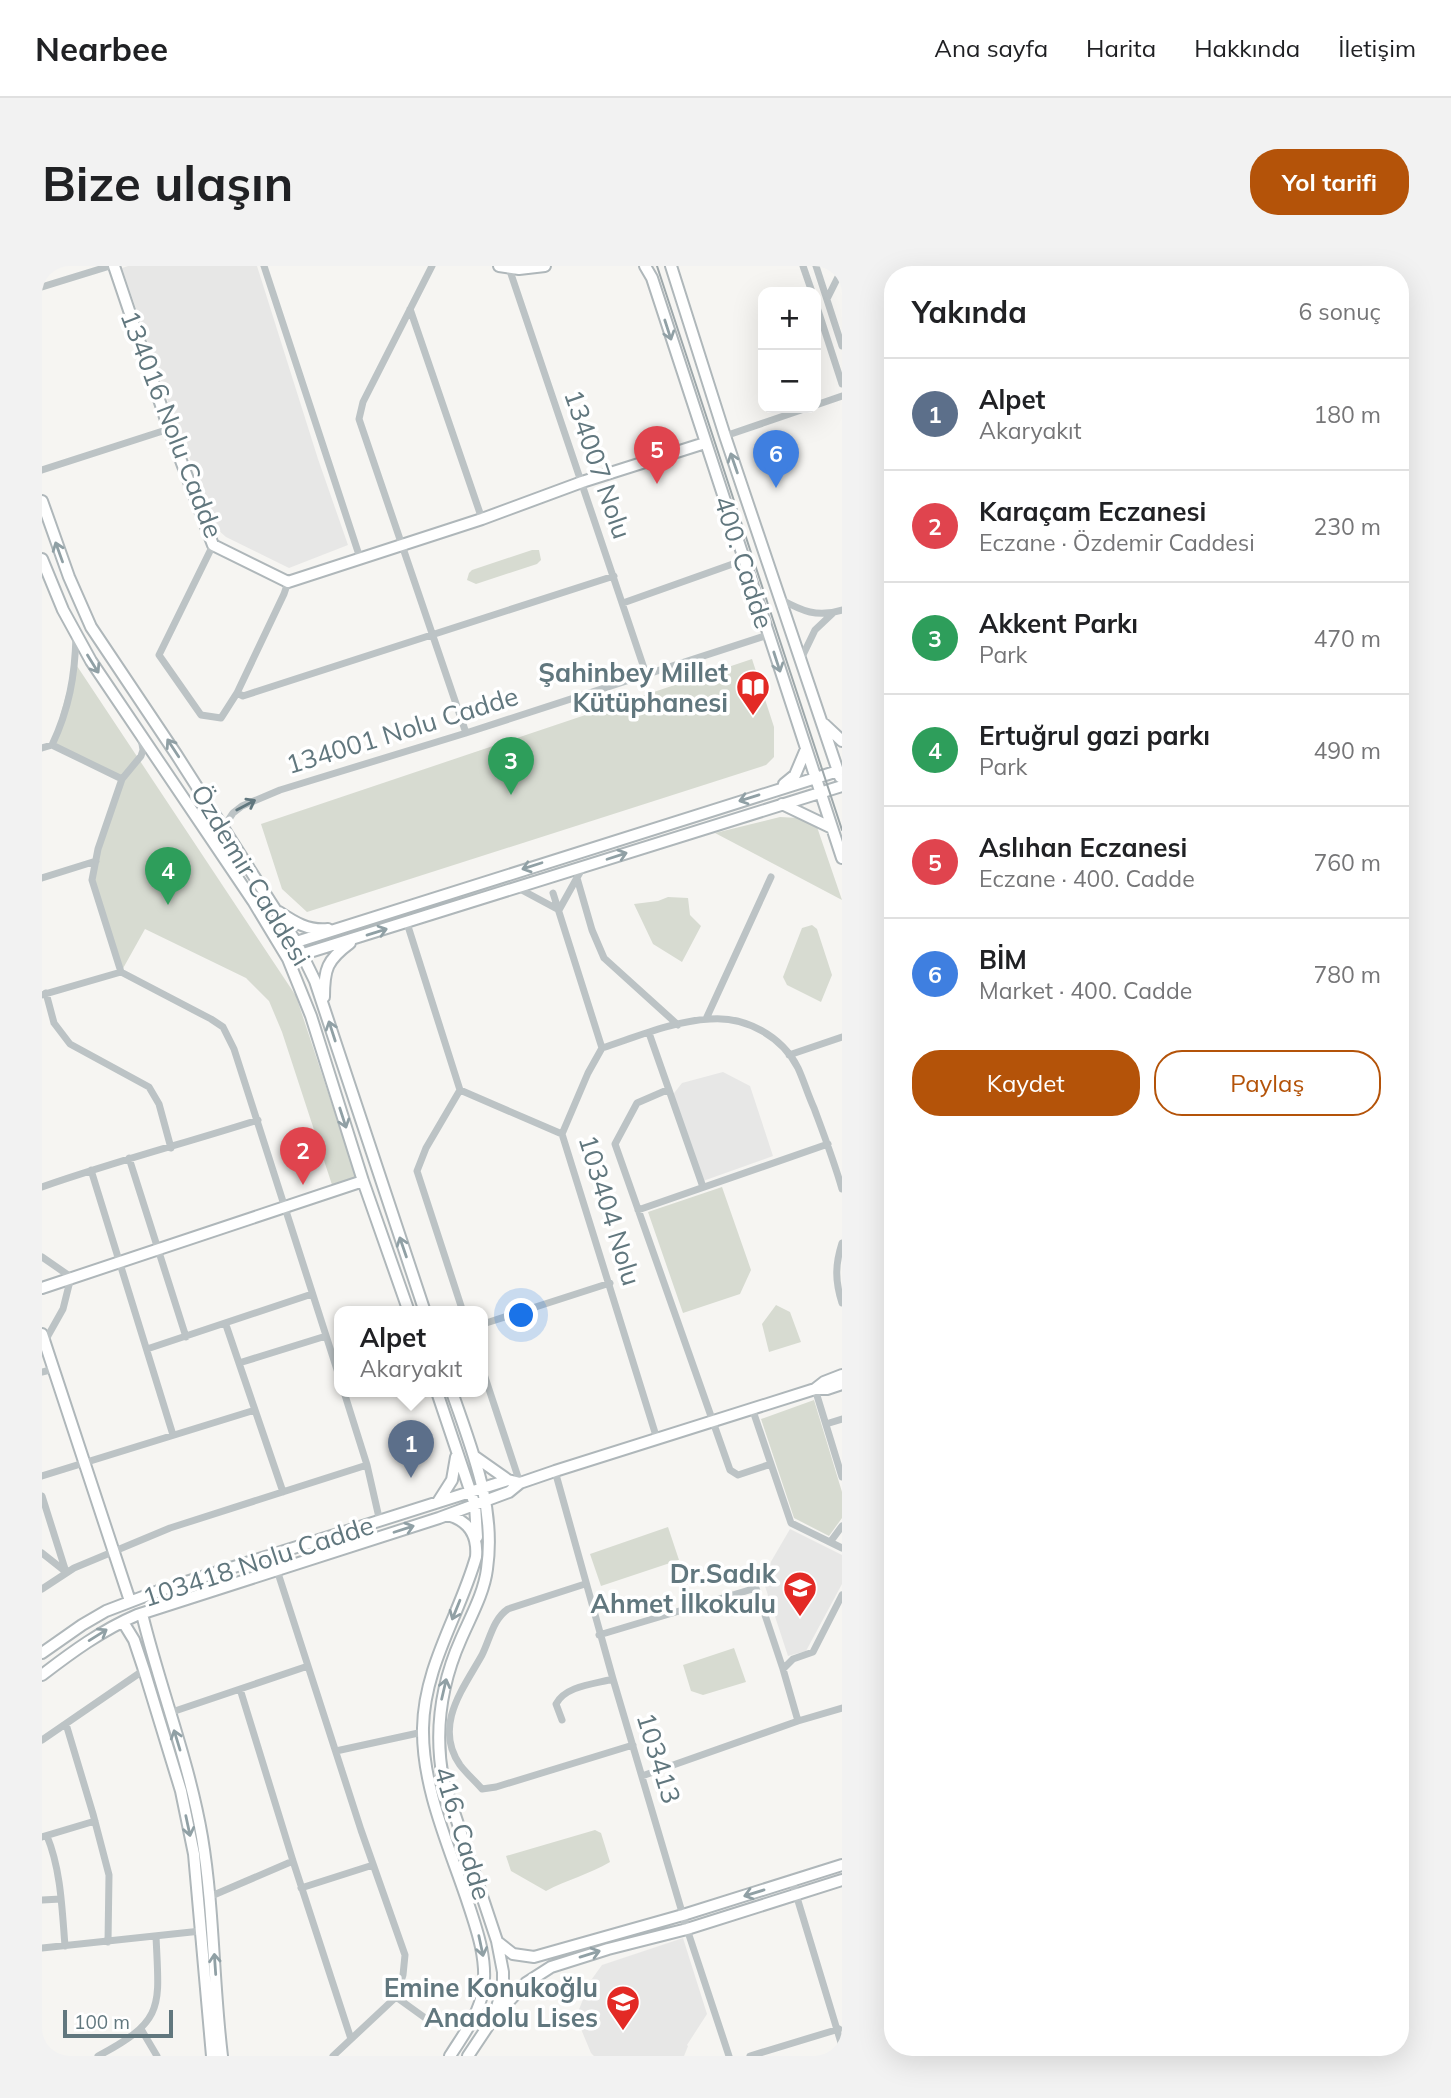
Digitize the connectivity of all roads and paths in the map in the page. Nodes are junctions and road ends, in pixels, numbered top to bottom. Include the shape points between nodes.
1 (112, 266) edge
2 (264, 266) edge
3 (432, 266) edge
4 (545, 266) edge
5 (645, 266) edge
6 (671, 266) edge
7 (803, 266) edge
8 (816, 266) edge
9 (504, 267) edge
10 (842, 269) edge
11 (42, 287) edge
12 (810, 287) edge
13 (827, 300) junction
14 (410, 309) junction
15 (821, 319) edge
16 (842, 346) edge
17 (842, 384) edge
18 (842, 396) edge
19 (821, 403) edge
20 (792, 413) edge
21 (169, 429) junction
22 (725, 436) junction
23 (705, 443) junction
24 (42, 470) edge
25 (582, 482) junction
26 (42, 501) edge
27 (482, 519) junction
28 (212, 545) junction
29 (403, 545) junction
30 (360, 558) junction
31 (42, 559) edge
32 (744, 560) junction
33 (614, 576) junction
34 (288, 582) junction
35 (780, 599) junction
36 (623, 603) junction
37 (838, 611) edge
38 (432, 634) junction
39 (768, 635) junction
40 (76, 636) junction
41 (801, 659) junction
42 (646, 674) junction
43 (237, 693) junction
44 (822, 722) junction
45 (466, 733) junction
46 (141, 738) junction
47 (842, 741) edge
48 (52, 745) junction
49 (42, 748) edge
50 (806, 749) junction
51 (139, 761) junction
52 (159, 764) junction
53 (840, 771) edge
54 (816, 778) junction
55 (122, 779) junction
56 (842, 785) edge
57 (777, 789) junction
58 (820, 793) junction
59 (782, 804) junction
60 (832, 828) junction
61 (226, 833) junction
62 (842, 858) edge
63 (96, 861) junction
64 (583, 867) junction
65 (771, 877) dead end
66 (42, 878) edge
67 (577, 878) junction
68 (518, 888) junction
69 (554, 893) dead end
70 (275, 909) junction
71 (559, 909) junction
72 (407, 923) junction
73 (348, 926) junction
74 (354, 939) junction
75 (296, 942) junction
76 (282, 947) junction
77 (302, 954) junction
78 (288, 959) junction
79 (121, 972) junction
80 (44, 994) edge
81 (324, 1007) junction
82 (706, 1019) junction
83 (678, 1024) junction
84 (649, 1033) junction
85 (842, 1037) edge
86 (601, 1048) junction
87 (789, 1055) junction
88 (460, 1090) junction
89 (667, 1090) junction
90 (258, 1120) junction
91 (562, 1134) junction
92 (828, 1144) junction
93 (171, 1148) junction
94 (129, 1158) junction
95 (91, 1170) junction
96 (363, 1181) junction
97 (42, 1187) edge
98 (703, 1187) junction
99 (842, 1189) edge
100 (285, 1207) junction
101 (638, 1210) junction
102 (842, 1242) edge
103 (158, 1249) junction
104 (42, 1257) edge
105 (119, 1262) junction
106 (71, 1277) junction
107 (610, 1283) junction
108 (42, 1288) edge
109 (313, 1294) junction
110 (842, 1303) edge
111 (407, 1306) edge
112 (423, 1306) edge
113 (461, 1306) edge
114 (488, 1322) edge
115 (226, 1325) junction
116 (326, 1336) junction
117 (186, 1337) junction
118 (43, 1338) edge
119 (147, 1349) junction
120 (334, 1361) edge
121 (239, 1363) junction
122 (54, 1369) junction
123 (42, 1372) edge
124 (841, 1376) edge
125 (488, 1386) edge
126 (815, 1389) junction
127 (346, 1397) edge
128 (439, 1397) edge
129 (454, 1397) edge
130 (752, 1408) junction
131 (255, 1410) junction
132 (842, 1419) edge
133 (712, 1420) junction
134 (826, 1424) junction
135 (173, 1435) junction
136 (657, 1439) junction
137 (454, 1440) junction
138 (474, 1456) junction
139 (85, 1462) junction
140 (771, 1464) junction
141 (367, 1465) junction
142 (555, 1471) junction
143 (42, 1476) edge
144 (842, 1477) edge
145 (508, 1480) junction
146 (520, 1483) junction
147 (484, 1488) junction
148 (283, 1492) junction
149 (471, 1492) junction
150 (503, 1494) junction
151 (42, 1496) edge
152 (436, 1503) junction
153 (480, 1503) junction
154 (447, 1515) junction
155 (489, 1521) junction
156 (380, 1522) junction
157 (842, 1526) edge
158 (831, 1541) junction
159 (477, 1546) junction
160 (842, 1548) edge
161 (115, 1552) junction
162 (42, 1553) edge
163 (277, 1570) junction
164 (66, 1572) junction
165 (585, 1584) junction
166 (42, 1589) edge
167 (842, 1595) edge
168 (130, 1601) junction
169 (142, 1614) junction
170 (122, 1622) junction
171 (600, 1634) junction
172 (42, 1653) edge
173 (308, 1666) junction
174 (783, 1668) junction
175 (144, 1670) junction
176 (42, 1675) edge
177 (612, 1679) junction
178 (240, 1689) junction
179 (842, 1709) edge
180 (169, 1713) junction
181 (562, 1720) dead end
182 (798, 1721) junction
183 (66, 1724) junction
184 (423, 1732) junction
185 (42, 1740) edge
186 (633, 1745) junction
187 (335, 1751) junction
188 (642, 1776) junction
189 (95, 1821) junction
190 (44, 1836) edge
191 (293, 1861) junction
192 (373, 1865) junction
193 (842, 1865) edge
194 (842, 1880) edge
195 (792, 1881) junction
196 (302, 1888) junction
197 (796, 1895) junction
198 (209, 1897) junction
199 (61, 1899) junction
200 (42, 1900) edge
201 (683, 1915) junction
202 (687, 1929) junction
203 (201, 1931) junction
204 (156, 1936) junction
205 (497, 1941) junction
206 (108, 1942) junction
207 (65, 1946) junction
208 (42, 1948) edge
209 (396, 1997) junction
210 (494, 2017) junction
211 (428, 2020) dead end
212 (840, 2028) edge
213 (141, 2029) junction
214 (351, 2039) junction
215 (842, 2046) edge
216 (98, 2056) edge
217 (157, 2056) edge
218 (212, 2056) edge
219 (222, 2056) edge
220 (334, 2056) edge
221 (450, 2056) edge
222 (468, 2056) edge
223 (729, 2056) edge
224 (750, 2056) edge

1 - 11 street
1 - 21 main road, 134016 Nolu Cadde
2 - 30 street
3 - 14 street
4 - 9 main road
5 -> 23 main road, 400. Cadde
6 - 22 main road, 400. Cadde
7 - 12 street
8 - 13 street
9 - 25 street, 134007 Nolu
10 - 13 street
13 - 16 street
14 - 27 street
14 - 29 street via 363,402 359,419
15 - 17 street
18 - 19 street
20 - 22 street
21 - 24 street
21 - 28 main road, 134016 Nolu Cadde
35 -> 22 main road, 400. Cadde
23 - 25 main road
23 - 32 main road, 400. Cadde
25 - 27 main road
25 - 33 street, 134007 Nolu
61 -> 26 main road, Özdemir Caddesi via 91,627
27 - 29 main road
28 - 34 main road, 134016 Nolu Cadde
28 - 43 street via 159,654 201,715 222,718
29 - 30 main road
29 - 38 street
30 - 34 main road
31 - 40 main road, Özdemir Caddesi
32 - 36 street
32 - 39 main road, 400. Cadde
33 - 36 street, 134007 Nolu
33 - 38 street
34 - 43 street
35 - 37 street via 804,613
35 - 41 main road, 400. Cadde
36 - 42 street, 134007 Nolu
37 - 41 street via 815,630
38 - 43 street via 243,696
38 - 45 street
39 - 42 street, 134001 Nolu Cadde
39 -> 50 main road, 400. Cadde
40 -> 46 main road, Özdemir Caddesi
40 - 48 street via 72,685
41 - 44 main road, 400. Cadde
42 - 45 street, 134001 Nolu Cadde
44 - 47 main road
44 - 53 main road, 400. Cadde
61 -> 45 street, 134001 Nolu Cadde via 233,813 280,790
46 - 51 street
46 - 52 main road, Özdemir Caddesi
48 - 49 street
48 - 55 street
50 - 54 main road, 400. Cadde
50 - 57 main road via 795,775
51 - 52 street
51 - 55 street
52 - 76 main road, Özdemir Caddesi
53 - 54 main road
53 - 56 main road, 400. Cadde
54 - 57 main road
54 - 58 main road, 400. Cadde
55 - 63 street
56 - 58 main road
57 -> 73 main road
58 - 59 main road
58 - 60 main road, 400. Cadde
59 - 60 main road
64 -> 59 main road
60 - 62 main road, 400. Cadde
61 - 70 main road, Özdemir Caddesi
63 - 66 street
63 - 79 street via 92,880
64 - 67 street
64 - 68 main road
65 - 82 street
67 - 71 street
67 - 83 street via 604,958
68 - 71 street
68 - 72 main road
69 - 71 street
70 - 73 main road via 299,925 318,930
70 - 75 main road, Özdemir Caddesi
71 - 86 street
74 -> 72 main road
72 - 88 street
73 - 75 main road
74 - 77 main road
74 - 81 main road via 328,964
75 - 76 main road
75 - 77 main road, Özdemir Caddesi
76 - 78 main road, Özdemir Caddesi
77 - 78 main road
77 - 81 main road, Özdemir Caddesi
78 -> 96 main road, Özdemir Caddesi via 311,1016
79 - 80 street
79 - 90 street via 223,1027
80 - 93 street via 54,1023 70,1044 149,1087 159,1104
112 -> 81 main road, Özdemir Caddesi
82 - 83 street
82 - 87 street via 752,1026 773,1038
83 - 84 street
84 - 86 street
84 - 89 street
85 - 87 street
86 - 91 street, 103404 Nolu
87 - 92 street
88 - 91 street
88 - 113 street via 418,1171
89 - 98 street
89 - 101 street via 636,1103 615,1144
90 - 93 street
90 - 100 street
91 - 107 street, 103404 Nolu
92 - 98 street
92 - 99 street
93 - 94 street
94 - 95 street
94 - 103 street
95 - 97 street
95 - 105 street
96 - 100 main road
96 - 111 main road, Özdemir Caddesi
98 - 101 street
100 - 103 main road
100 - 109 street
101 - 133 street
102 - 110 street via 835,1282
103 - 105 main road
103 - 117 street
104 - 106 street
105 - 106 main road
105 - 119 street
106 - 108 main road
106 - 118 street via 63,1309
107 - 114 street
107 - 136 street, 103404 Nolu
109 - 115 street
109 - 116 street
115 - 117 street
115 - 121 street
116 - 120 street
116 - 121 street
117 - 119 street
118 - 122 main road
119 - 135 street
121 - 131 street
122 - 123 street
122 - 139 main road
124 - 126 main road
125 - 146 street
126 - 130 main road
126 - 134 street
127 - 141 street
128 - 137 main road
129 - 138 main road
130 - 133 main road
130 - 140 street
131 - 135 street
131 - 148 street
132 - 134 street
133 - 136 main road
133 - 140 street via 730,1470 738,1475
134 - 144 street
135 - 139 street
136 - 142 main road
137 - 149 main road
137 - 152 main road via 454,1472 446,1493
138 - 145 main road
138 - 147 main road
139 - 143 street
139 - 161 main road
140 - 158 street via 791,1523
141 - 148 street
141 - 156 street
142 - 146 main road
142 - 165 street, 103413
145 - 146 main road
145 - 147 main road, 103418 Nolu Cadde
146 - 150 main road
147 - 149 main road, 103418 Nolu Cadde
147 - 153 main road, 416. Cadde
148 - 161 street via 170,1528
149 - 152 main road, 103418 Nolu Cadde
149 - 153 main road
150 - 153 main road
150 - 155 main road
151 - 164 street
152 - 156 main road, 103418 Nolu Cadde
153 - 154 main road
153 - 155 main road, 416. Cadde
153 - 159 main road
154 - 159 main road via 468,1526
163 -> 154 main road
205 -> 155 main road, 416. Cadde via 439,1756 444,1683 484,1581
156 - 168 main road, 103418 Nolu Cadde
157 - 158 street
158 - 160 street
159 -> 184 main road via 438,1653
161 - 164 street
161 - 168 main road
162 - 164 street
163 - 169 main road
163 - 173 street
164 - 166 street
165 - 171 street, 103413
165 - 186 street via 499,1615 454,1704 451,1742 459,1764 482,1789
167 - 174 street via 813,1652
168 - 172 main road, 103418 Nolu Cadde via 82,1625
169 - 170 main road
169 - 180 main road
170 - 175 main road
176 -> 170 main road
171 - 174 street via 756,1588
171 - 177 street, 103413
173 - 178 street
173 - 187 street
174 - 182 street
175 - 183 street
175 -> 203 main road via 181,1791 194,1854
177 - 181 street via 560,1697 556,1704
177 - 186 street, 103413
178 - 180 street
178 - 191 street
179 - 182 street
198 -> 180 main road via 196,1810
182 - 188 street
183 - 185 street
183 - 189 street
184 - 187 street
184 -> 221 main road via 430,1787 484,1959 484,1989 477,2012
186 - 188 street, 103413
187 - 192 street
188 - 201 street, 103413
189 - 190 street
189 - 206 street via 109,1875
190 - 199 street via 54,1853
191 - 196 street
191 - 198 street
192 - 196 street
192 - 209 street via 405,1955
193 - 195 main road
194 - 197 main road, 416. Cadde
195 - 197 street
195 -> 201 main road
196 - 214 street
197 - 202 main road, 416. Cadde
197 - 212 street
219 -> 198 main road
199 - 200 street
199 - 207 street
201 - 202 street, 103413
201 - 205 main road via 534,1957 513,1954
210 -> 202 main road, 416. Cadde via 526,1983 551,1967
202 - 223 street, 103413
203 - 204 street
203 - 218 main road
204 - 206 street
204 - 213 street via 157,2005
205 - 210 main road, 416. Cadde via 503,1987
206 - 207 street
207 - 208 street
209 - 211 street
209 - 214 street
210 - 222 main road, 416. Cadde
212 - 215 street
212 - 224 street
213 - 216 street
213 - 217 street
214 - 220 street

